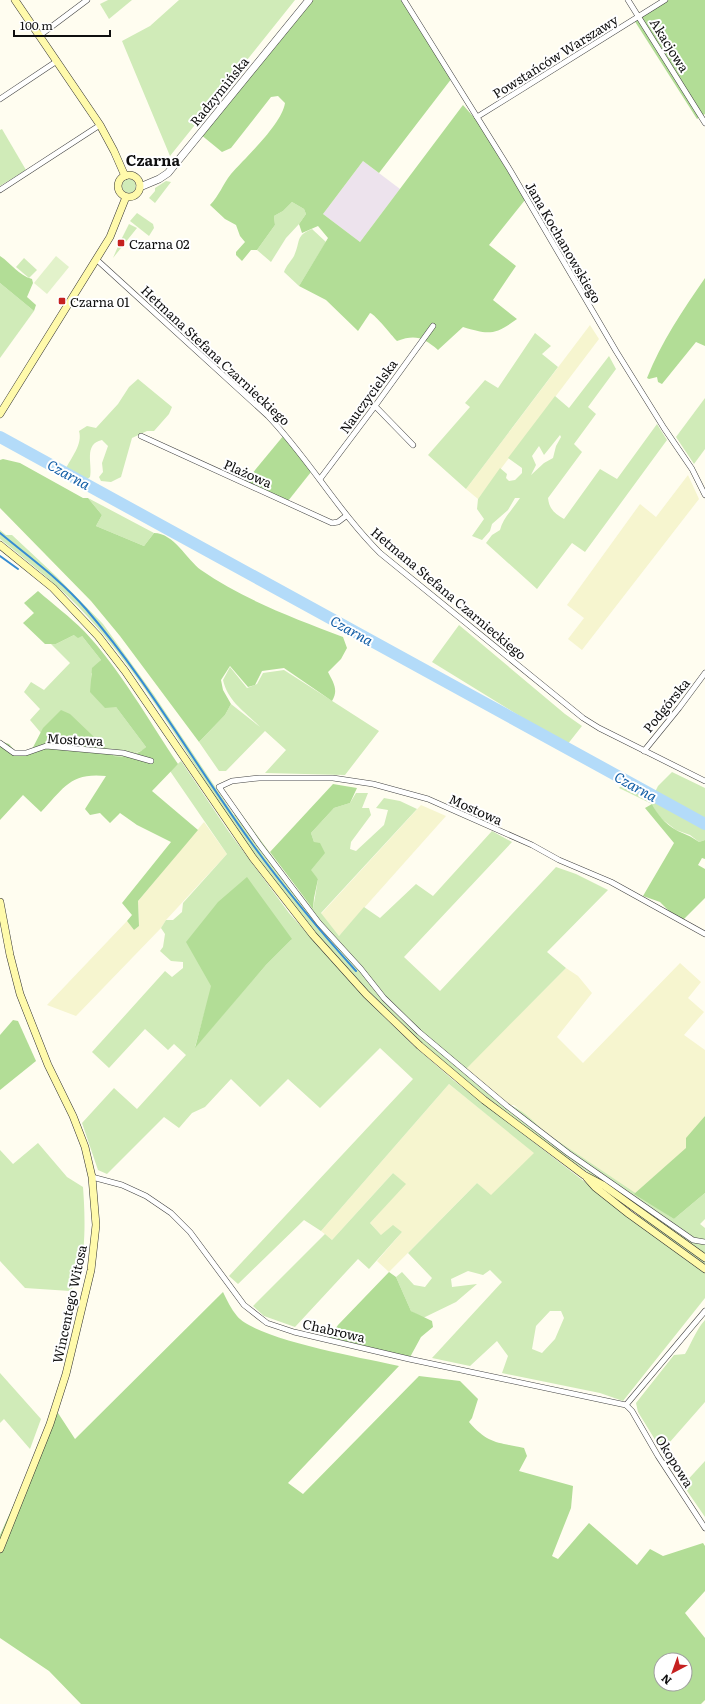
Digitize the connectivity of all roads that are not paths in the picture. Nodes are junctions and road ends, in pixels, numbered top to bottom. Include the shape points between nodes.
1 (15, 0) edge
2 (87, 0) edge
3 (309, 0) edge
4 (404, 0) edge
5 (628, 0) edge
6 (665, 0) edge
7 (639, 17) junction
8 (39, 36) junction
9 (57, 62) junction
10 (0, 99) edge
11 (477, 117) junction
12 (705, 123) edge
13 (100, 125) junction
14 (125, 176) junction
15 (140, 186) junction
16 (0, 190) edge
17 (126, 197) junction
18 (97, 260) junction
19 (433, 326) dead end
20 (375, 406) junction
21 (0, 414) edge
22 (140, 436) dead end
23 (413, 446) dead end
24 (320, 479) junction
25 (705, 495) edge
26 (346, 516) junction
27 (0, 545) edge
28 (705, 673) edge
29 (0, 743) edge
30 (644, 751) junction
31 (152, 761) dead end
32 (705, 780) edge
33 (0, 902) edge
34 (705, 934) edge
35 (584, 1175) junction
36 (92, 1177) junction
37 (705, 1242) edge
38 (705, 1258) edge
39 (705, 1269) edge
40 (705, 1311) edge
41 (626, 1405) junction
42 (705, 1528) edge
43 (0, 1549) edge

1 - 8 main road
2 - 8 street
3 - 15 street, Radzymińska via 168,173
4 - 11 street, Jana Kochanowskiego
5 - 7 street, Akacjowa
6 - 7 street, Powstańców Warszawy
7 - 11 street, Powstańców Warszawy
7 - 12 street, Akacjowa
8 - 9 main road
9 - 10 street
9 - 13 main road
11 - 25 street, Jana Kochanowskiego via 616,351 692,469
13 - 14 main road
13 - 16 street
14 - 15 main road via 136,177
14 - 17 main road via 120,181 119,189
15 - 17 main road via 136,195
17 - 18 main road via 110,237
18 - 21 main road
18 - 24 street, Hetmana Stefana Czarnieckiego via 268,416 289,438
19 - 20 street, Nauczycielska
20 - 23 street
20 - 24 street, Nauczycielska
22 - 26 street, Plażowa via 332,522 338,522
24 - 26 street, Hetmana Stefana Czarnieckiego
26 - 30 street, Hetmana Stefana Czarnieckiego via 380,553 569,707 599,728
27 - 35 main road via 53,588 108,648 253,858 340,967 392,1020 462,1083
28 - 30 street, Podgórska
29 - 31 street, Mostowa via 14,753 26,753 46,746 123,753
30 - 32 street, Hetmana Stefana Czarnieckiego
33 - 36 main road, Wincentego Witosa via 20,994 48,1064 73,1116 85,1147
34 - 37 street, Mostowa via 611,882 428,799 373,784 333,778 259,778 232,781 219,787 319,923 384,998 419,1032 568,1153 693,1240
35 - 38 main road via 603,1185
35 - 39 main road via 595,1187
36 - 41 street, Chabrowa via 140,1193 170,1213 190,1232 244,1305 267,1323 294,1332 408,1359
36 - 43 main road, Wincentego Witosa via 96,1206 95,1244 77,1330 50,1424
40 - 41 street
41 - 42 street, Okopowa

